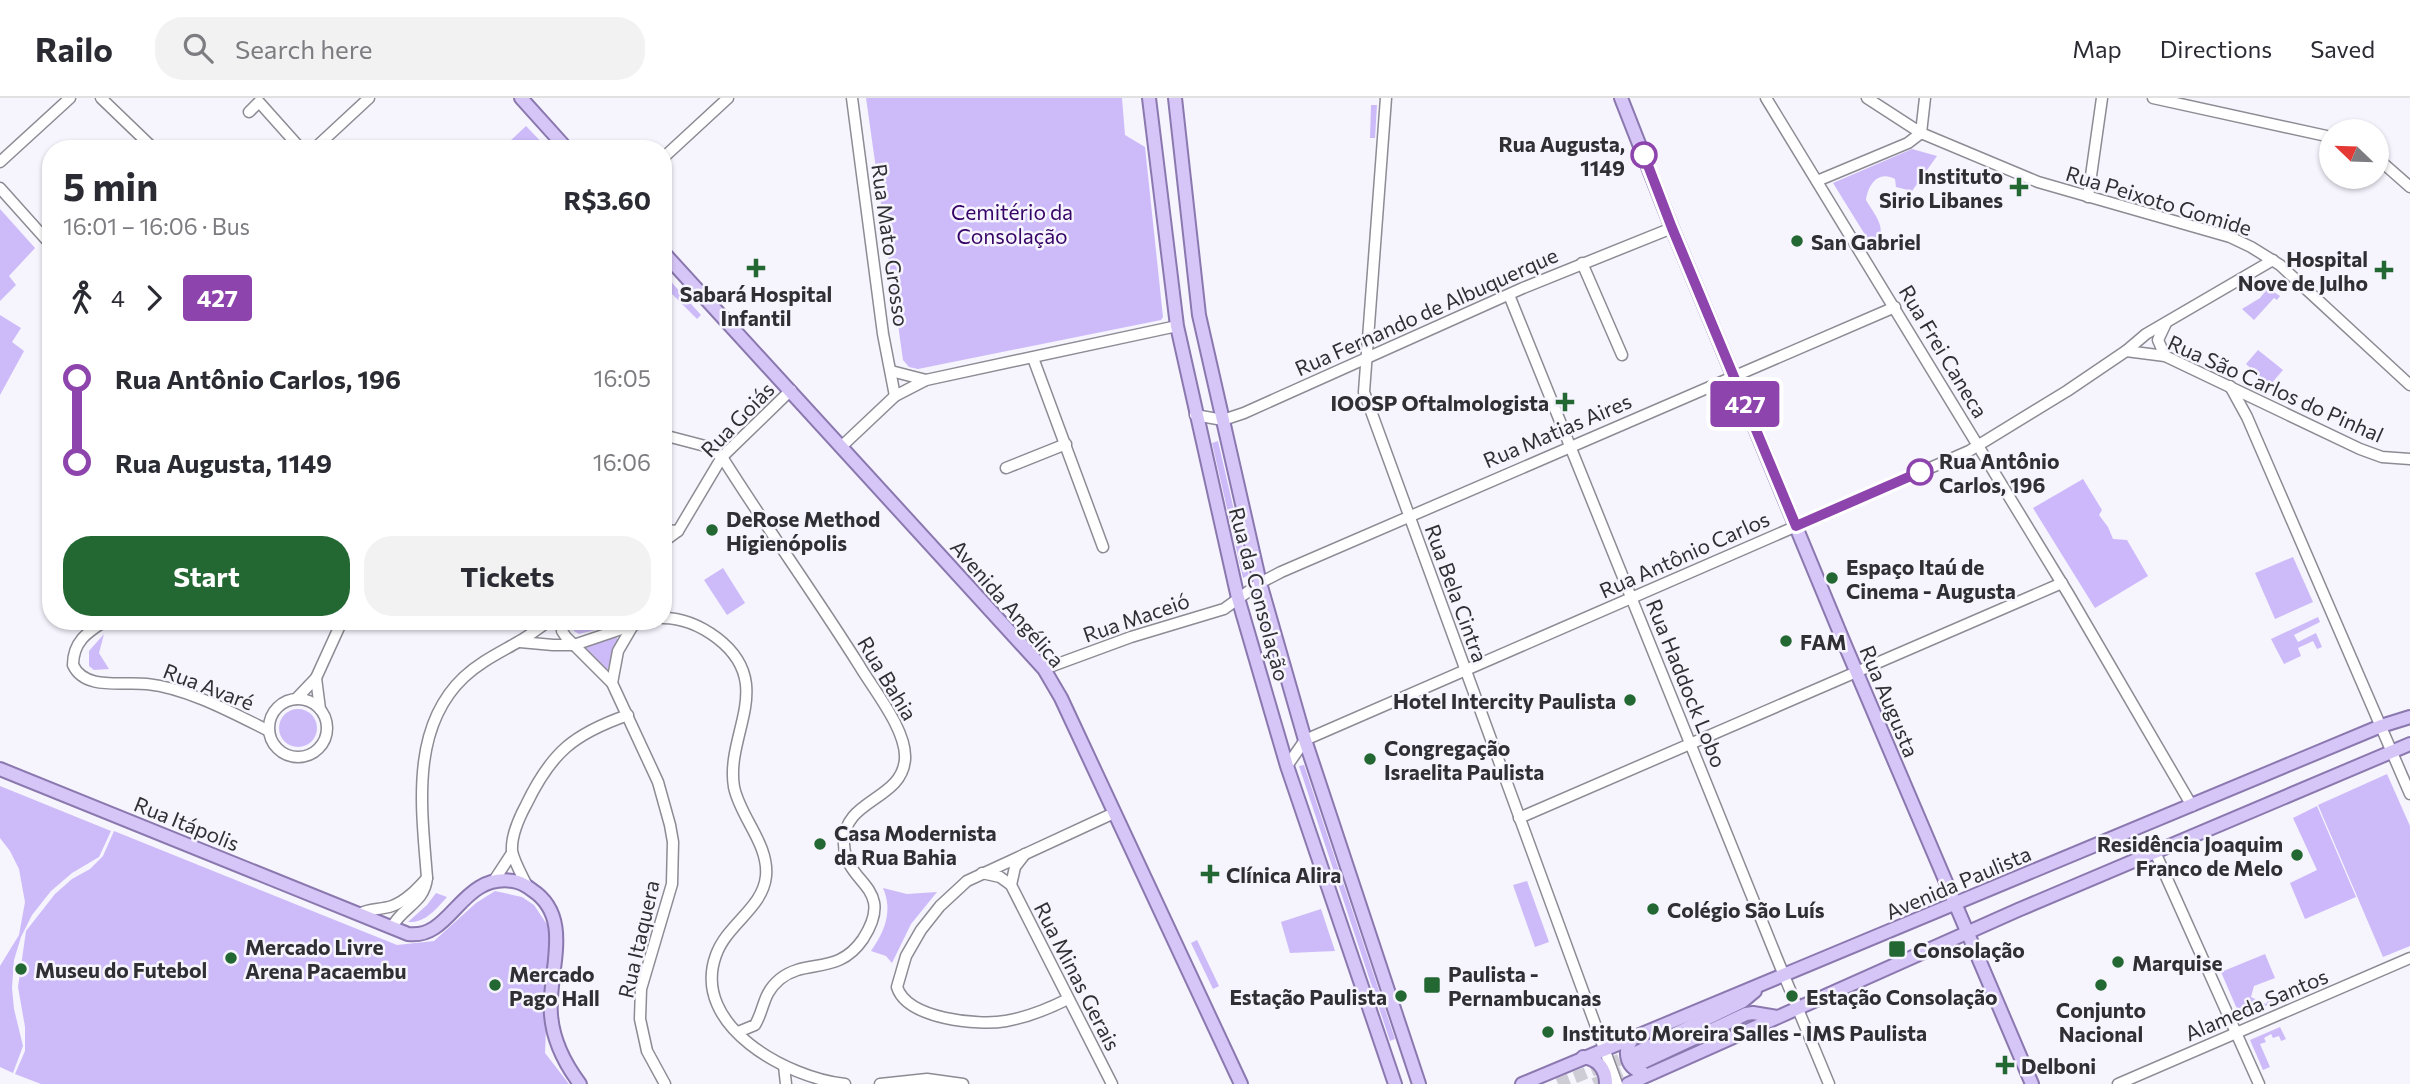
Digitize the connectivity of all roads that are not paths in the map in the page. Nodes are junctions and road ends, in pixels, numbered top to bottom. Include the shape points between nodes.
1 (70, 98) edge
2 (101, 98) edge
3 (369, 98) edge
4 (521, 98) edge
5 (728, 98) edge
6 (1149, 98) edge
7 (1175, 98) edge
8 (1386, 98) edge
9 (1621, 98) edge
10 (1766, 98) edge
11 (1867, 98) edge
12 (1926, 98) edge
13 (2102, 98) edge
14 (2153, 98) edge
15 (851, 99) edge
16 (249, 112) dead end
17 (1921, 133) junction
18 (2319, 134) edge
19 (145, 140) edge
20 (293, 140) edge
21 (324, 140) edge
22 (560, 140) edge
23 (672, 150) edge
24 (0, 162) edge
25 (2389, 168) edge
26 (1817, 181) junction
27 (2410, 187) edge
28 (0, 188) edge
29 (2088, 197) junction
30 (1672, 228) junction
31 (42, 235) edge
32 (2273, 260) junction
33 (672, 262) edge
34 (1582, 263) junction
35 (1509, 295) junction
36 (1895, 307) junction
37 (2166, 323) junction
38 (1177, 326) junction
39 (2126, 351) junction
40 (1622, 355) dead end
41 (2165, 356) junction
42 (1034, 358) junction
43 (1366, 358) junction
44 (891, 371) junction
45 (1733, 376) junction
46 (926, 380) junction
47 (2410, 385) edge
48 (2230, 386) junction
49 (791, 390) junction
50 (895, 396) junction
51 (1195, 415) junction
52 (1223, 420) junction
53 (672, 437) edge
54 (1066, 444) junction
55 (842, 446) junction
56 (1571, 446) junction
57 (1979, 446) junction
58 (722, 457) junction
59 (2410, 459) edge
60 (1006, 468) dead end
61 (1409, 516) junction
62 (1796, 526) junction
63 (672, 531) edge
64 (678, 531) junction
65 (672, 535) edge
66 (1103, 547) dead end
67 (1260, 583) junction
68 (2062, 583) junction
69 (1238, 598) junction
70 (1632, 598) junction
71 (672, 619) edge
72 (91, 630) edge
73 (338, 630) edge
74 (537, 630) edge
75 (538, 630) edge
76 (562, 630) edge
77 (620, 630) edge
78 (630, 630) edge
79 (520, 642) junction
80 (544, 645) junction
81 (574, 645) junction
82 (1044, 669) junction
83 (1465, 670) junction
84 (1857, 671) junction
85 (316, 678) junction
86 (612, 683) junction
87 (296, 699) junction
88 (320, 709) junction
89 (628, 715) junction
90 (2410, 717) edge
91 (2381, 726) junction
92 (269, 732) junction
93 (1305, 740) junction
94 (1690, 744) junction
95 (2410, 744) edge
96 (2392, 751) junction
97 (1287, 766) junction
98 (0, 769) edge
99 (2410, 794) edge
100 (2192, 806) junction
101 (1114, 813) junction
102 (1519, 818) junction
103 (1028, 851) junction
104 (2155, 852) junction
105 (512, 853) junction
106 (982, 873) junction
107 (427, 878) junction
108 (493, 882) junction
109 (1011, 885) junction
110 (527, 886) junction
111 (1955, 904) junction
112 (359, 914) junction
113 (392, 927) junction
114 (1968, 933) junction
115 (2410, 958) edge
116 (1783, 975) junction
117 (1762, 984) junction
118 (1068, 999) junction
119 (1797, 1008) junction
120 (1777, 1017) junction
121 (738, 1032) junction
122 (2237, 1033) junction
123 (1635, 1035) junction
124 (1603, 1048) junction
125 (1583, 1057) junction
126 (783, 1066) junction
127 (1650, 1073) junction
128 (818, 1082) edge
129 (580, 1084) edge
130 (665, 1084) edge
131 (786, 1084) edge
132 (845, 1084) edge
133 (880, 1084) edge
134 (963, 1084) edge
135 (1112, 1084) edge
136 (1241, 1084) edge
137 (1395, 1084) edge
138 (1419, 1084) edge
139 (1522, 1084) edge
140 (1606, 1084) edge
141 (1617, 1084) edge
142 (1628, 1084) edge
143 (1829, 1084) edge
144 (2032, 1084) edge
145 (2118, 1084) edge
146 (2259, 1084) edge

1 - 24 street
2 - 19 street
3 - 21 street
4 - 22 main road
5 - 23 street
6 - 38 main road, Rua da Consolação
7 - 52 main road, Rua da Consolação via 1196,293
8 - 43 street, Rua Bela Cintra
9 - 30 main road, Rua Augusta
10 - 26 street, Rua Frei Caneca
11 - 17 street, Rua Peixoto Gomide
12 - 17 street
13 - 29 street
14 - 18 street
15 - 44 street, Rua Mato Grosso
16 - 20 street via 259,102
17 - 26 street via 1908,143
17 - 29 street, Rua Peixoto Gomide via 2038,182
25 - 27 street
26 - 36 street, Rua Frei Caneca
28 - 31 street
29 - 32 street, Rua Peixoto Gomide via 2230,237
30 - 34 street, Rua Fernando de Albuquerque
30 - 45 main road, Rua Augusta
32 - 37 street, Rua Antônio Carlos
32 - 47 street, Rua Peixoto Gomide
33 - 49 main road, Avenida Angélica
34 - 35 street, Rua Fernando de Albuquerque
34 - 40 street
35 - 43 street, Rua Fernando de Albuquerque
35 - 56 street, Rua Haddock Lobo
36 - 45 street, Rua Matias Aires
36 - 57 street, Rua Frei Caneca
37 - 39 street, Rua Antônio Carlos
37 - 41 street via 2158,340
38 - 42 street
38 - 51 main road, Rua da Consolação
39 - 41 street, Rua São Carlos do Pinhal
39 - 57 street, Rua Antônio Carlos
41 - 48 street, Rua São Carlos do Pinhal
42 - 46 street
42 - 54 street
43 - 52 street, Rua Fernando de Albuquerque
43 - 61 street, Rua Bela Cintra via 1363,381 1367,403
44 - 46 street
44 - 50 street, Rua Mato Grosso
45 - 56 street, Rua Matias Aires
45 - 62 main road, Rua Augusta
46 - 50 street
48 - 59 street, Rua São Carlos do Pinhal via 2360,449 2382,457
48 - 91 street
49 - 55 main road, Avenida Angélica
49 - 58 street, Rua Goiás
50 - 55 street
51 - 52 street
51 - 69 main road, Rua da Consolação
52 - 67 main road, Rua da Consolação
53 - 58 street via 709,447
54 - 60 street
54 - 66 street
55 - 82 main road, Avenida Angélica
56 - 61 street, Rua Matias Aires
56 - 70 street, Rua Haddock Lobo
57 - 62 street, Rua Antônio Carlos
57 - 68 street, Rua Frei Caneca
58 - 64 street, Rua Goiás
58 - 121 street, Rua Bahia via 895,724 905,758 899,780 856,812 845,832 845,854 866,883 874,905 862,940 849,954 828,965 799,969 780,979 764,998 755,1025
61 - 67 street, Rua Matias Aires
61 - 83 street, Rua Bela Cintra
62 - 70 street, Rua Antônio Carlos
62 - 84 main road, Rua Augusta
63 - 64 street
64 - 65 street, Rua Goiás
67 - 69 street, Rua Matias Aires
67 - 93 main road, Rua da Consolação
68 - 84 street
68 - 100 street, Rua Frei Caneca
69 - 82 street, Rua Maceió via 1224,609
69 - 97 main road, Rua da Consolação
70 - 83 street, Rua Antônio Carlos
70 - 94 street, Rua Haddock Lobo
71 - 121 street via 698,626 724,644 735,657 746,685 733,782 741,811 762,850 766,880 758,901 721,944 712,973 715,1001
72 - 92 street, Rua Avaré via 75,649 73,664 82,677 174,690
73 - 85 street
74 - 79 street
75 - 80 street
76 - 81 street, Rua Itaquera
77 - 81 street
78 - 86 street via 618,651
79 - 80 street
79 - 107 street via 463,678 434,723 422,769
80 - 81 street
81 - 86 street, Rua Itaquera
82 - 101 main road, Avenida Angélica
83 - 93 street, Rua Antônio Carlos
83 - 102 street, Rua Bela Cintra
84 - 94 street
84 - 111 main road, Rua Augusta
85 - 87 street
85 - 88 street
86 - 89 street, Rua Itaquera
87 - 88 street
87 - 92 street via 273,713
88 - 92 street via 327,736 307,757 281,752
89 - 105 street via 598,725 550,763 520,817
89 - 130 street, Rua Itaquera via 658,782 673,842 672,884 641,989 640,1019 647,1051
90 - 91 main road, Avenida Paulista
91 - 96 street
91 - 100 main road, Avenida Paulista
93 - 97 street
93 - 138 main road, Rua da Consolação
94 - 102 street
94 - 116 street, Rua Haddock Lobo
95 - 96 main road
96 - 99 street
96 - 104 main road
97 - 137 main road, Rua da Consolação
98 - 112 main road, Rua Itápolis
100 - 111 main road, Avenida Paulista
101 - 103 street
101 - 136 main road, Avenida Angélica
102 - 124 street, Rua Bela Cintra
103 - 106 street
103 - 109 street, Rua Minas Gerais via 1015,867
104 - 114 main road
104 - 122 street
105 - 108 street
105 - 110 street
106 - 109 street, Rua Minas Gerais via 996,875
106 - 118 street via 930,916 906,956 897,987 900,995 941,1017 996,1023
107 - 112 street via 392,906
107 - 113 street via 421,898
108 - 110 main road
108 - 113 main road, Rua Itápolis via 481,885 423,934
109 - 118 street, Rua Minas Gerais
110 - 129 main road via 550,908 557,928 551,1018 559,1049
111 - 114 main road, Rua Augusta
111 - 116 main road, Avenida Paulista
112 - 113 main road, Rua Itápolis
114 - 119 main road
114 - 144 main road, Rua Augusta
115 - 122 street, Alameda Santos
116 - 117 main road, Avenida Paulista
116 - 119 street, Rua Haddock Lobo
117 - 120 main road via 1743,1001 1637,1059 1746,1014
117 - 123 main road, Avenida Paulista
118 - 135 street, Rua Minas Gerais
119 - 120 main road
119 - 143 street, Rua Haddock Lobo
120 - 127 main road
121 - 126 street
122 - 145 street, Alameda Santos
122 - 146 street
123 - 124 main road, Avenida Paulista
123 - 127 main road via 1627,1046 1629,1063 1639,1072
124 - 125 main road, Avenida Paulista
124 - 141 street, Rua Bela Cintra
125 - 139 main road, Avenida Paulista
125 - 140 main road via 1602,1067
126 - 128 street
126 - 131 street
127 - 142 main road
128 - 132 street
133 - 134 street via 927,1079

